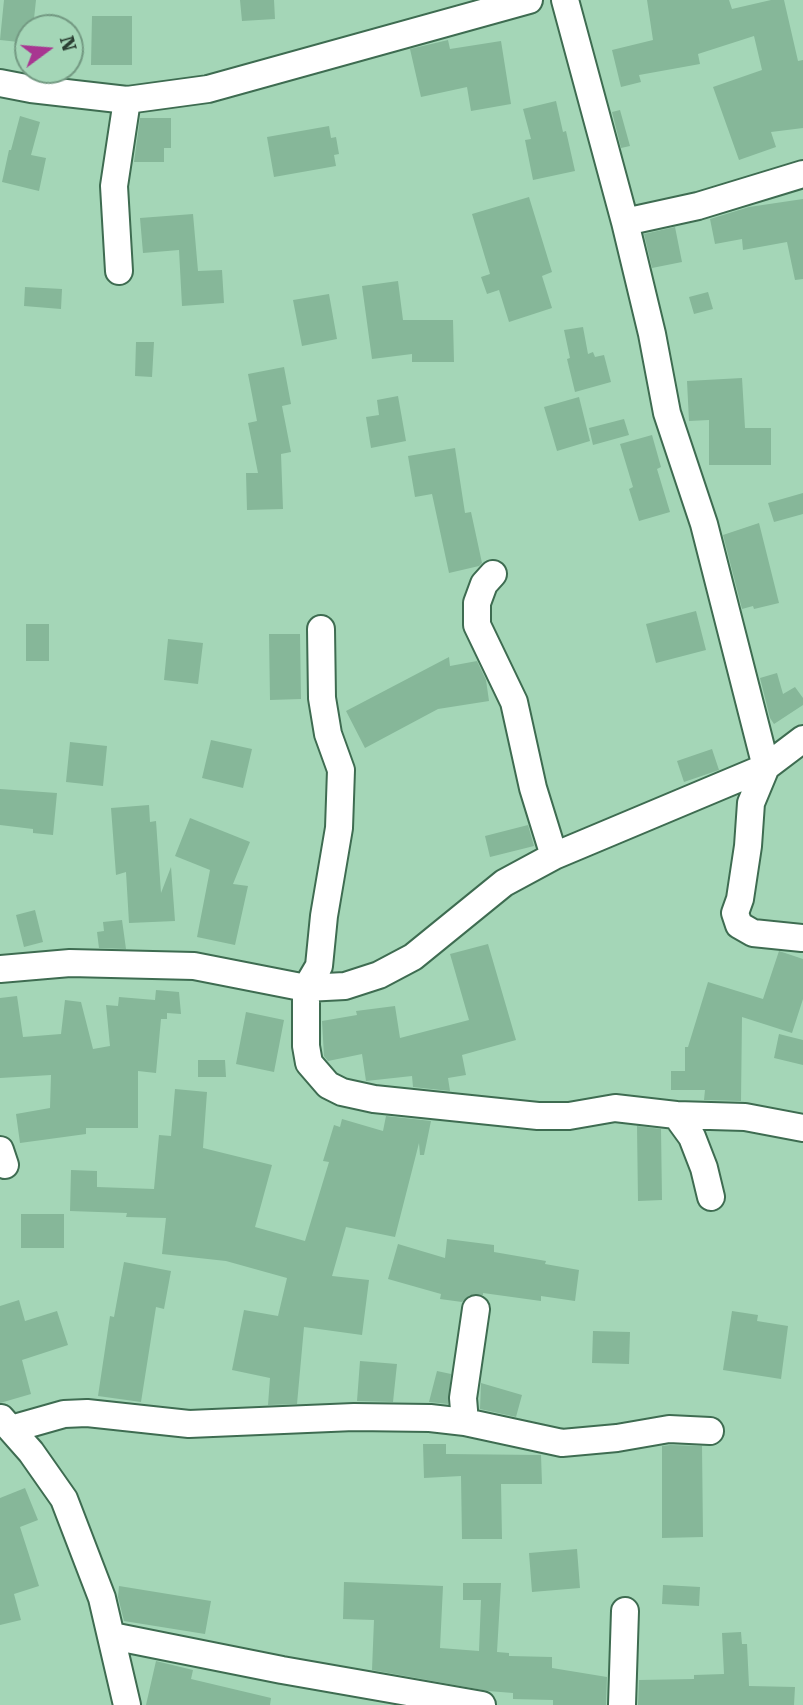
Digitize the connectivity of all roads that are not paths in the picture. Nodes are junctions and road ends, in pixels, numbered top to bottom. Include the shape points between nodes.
1 (529, 0) edge
2 (565, 0) edge
3 (0, 83) edge
4 (127, 100) junction
5 (803, 174) edge
6 (625, 222) junction
7 (119, 271) dead end
8 (493, 574) dead end
9 (321, 629) dead end
10 (803, 739) edge
11 (766, 767) junction
12 (554, 856) junction
13 (802, 939) edge
14 (0, 969) edge
15 (306, 988) junction
16 (676, 1115) junction
17 (803, 1128) edge
18 (712, 1197) dead end
19 (476, 1309) dead end
20 (465, 1422) junction
21 (5, 1423) edge
22 (710, 1431) dead end
23 (625, 1611) dead end
24 (112, 1636) junction
25 (127, 1705) edge
26 (482, 1705) edge
27 (622, 1705) edge

1 - 4 street via 208,89
2 - 6 street
3 - 4 street
4 - 7 street via 114,186
5 - 6 street via 698,206
6 - 11 street via 667,413 704,524
8 - 12 street via 477,603 477,625 514,702
9 - 15 street via 322,698 341,771 339,828 319,966
10 - 11 street
11 - 12 street
11 - 13 street via 751,803 735,913 739,925 753,933
12 - 15 street via 503,883 413,957 345,986
14 - 15 street via 70,963 194,966
15 - 16 street via 309,1063 342,1092 538,1116 615,1108
16 - 17 street via 745,1117
16 - 18 street via 692,1137
19 - 20 street via 463,1398
20 - 21 street via 354,1417 189,1424 87,1413
20 - 22 street via 562,1443 669,1429
21 - 24 street via 32,1452 64,1499 98,1585
23 - 27 street
24 - 25 street
24 - 26 street

